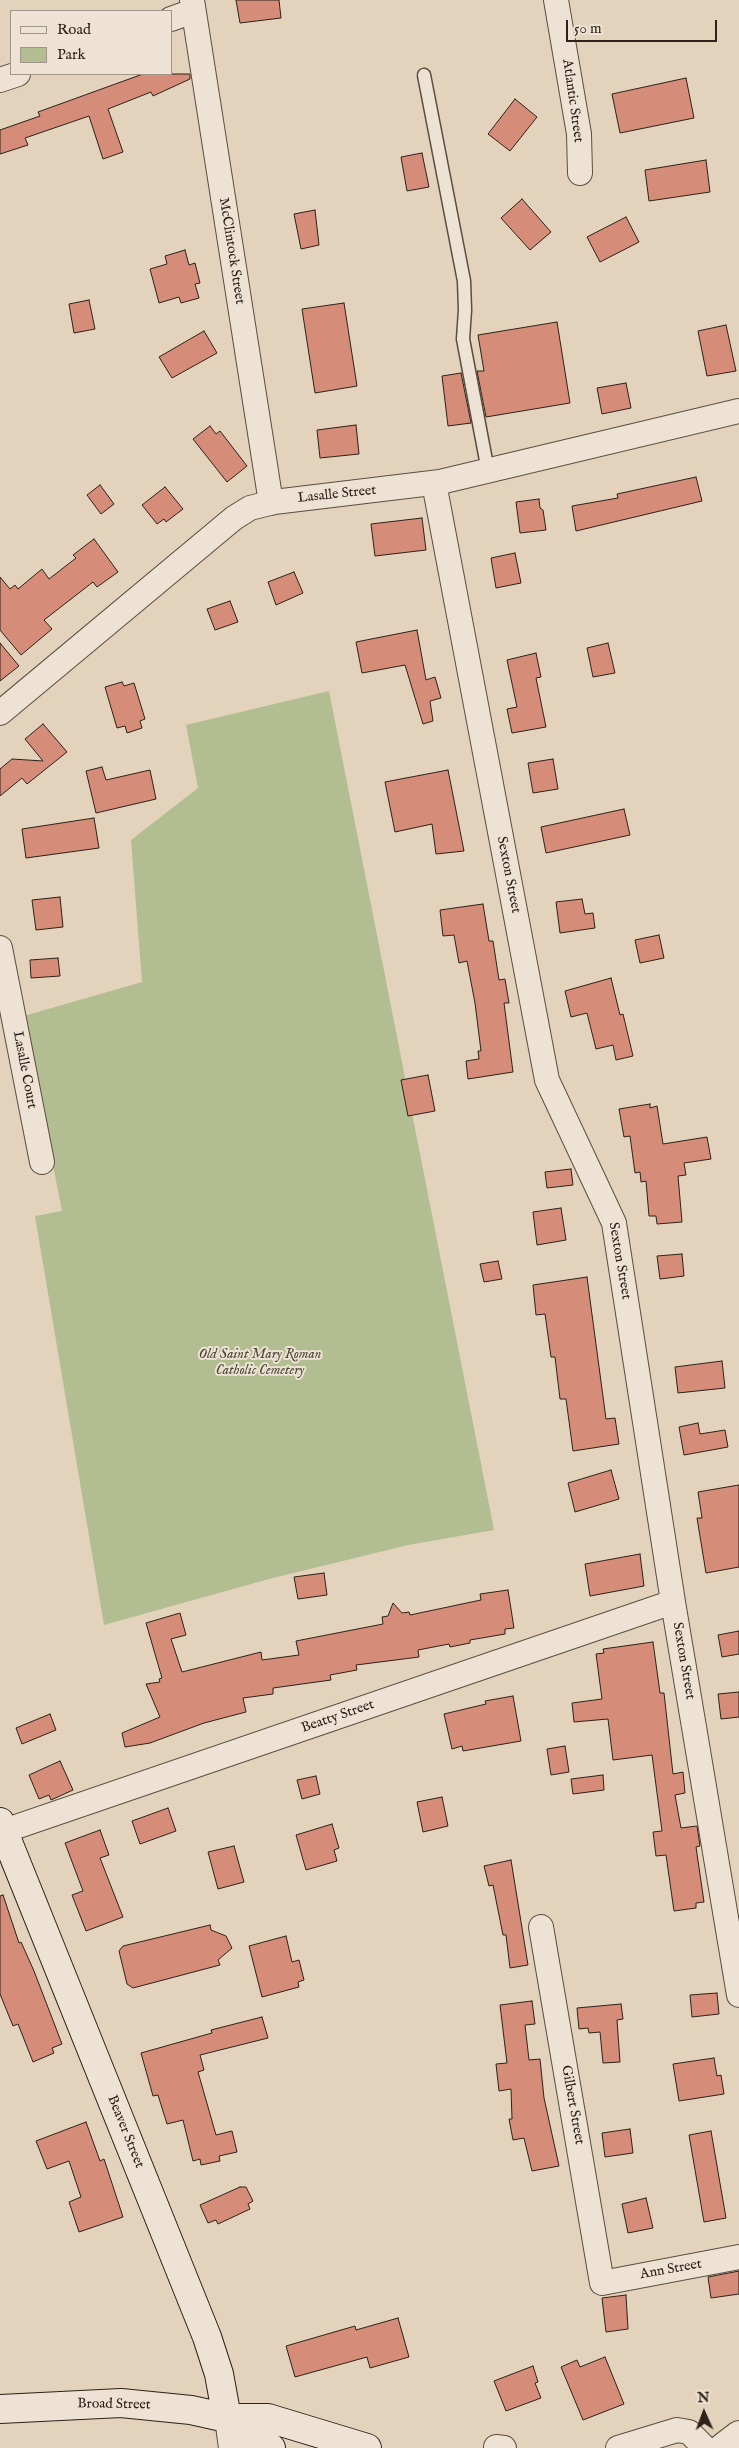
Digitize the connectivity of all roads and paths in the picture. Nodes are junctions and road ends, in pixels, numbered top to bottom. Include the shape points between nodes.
1 (556, 0) edge
2 (185, 10) edge
3 (15, 75) edge
4 (424, 75) dead end
5 (0, 80) edge
6 (580, 173) dead end
7 (739, 411) edge
8 (488, 471) junction
9 (434, 483) junction
10 (271, 503) junction
11 (0, 713) edge
12 (0, 948) edge
13 (42, 1162) dead end
14 (673, 1602) junction
15 (2, 1827) edge
16 (541, 1927) dead end
17 (739, 1995) edge
18 (739, 2257) edge
19 (602, 2282) joint
20 (0, 2409) edge
21 (227, 2418) junction
22 (739, 2434) edge
23 (231, 2448) edge
24 (271, 2448) edge
25 (367, 2448) edge
26 (618, 2448) edge
27 (705, 2448) edge
28 (722, 2448) edge

1 - 6 street, Atlantic Street via 579,134
2 - 10 street, McClintock Street
3 - 5 street
4 - 8 lane via 464,281 463,339
7 - 8 street, Lasalle Street
8 - 9 street, Lasalle Street
9 - 10 street, Lasalle Street
9 - 14 street, Sexton Street via 547,1080 614,1223
10 - 11 street, Lasalle Street via 250,508 234,518
12 - 13 street, Lasalle Court
14 - 15 street, Beatty Street
14 - 17 street, Sexton Street
15 - 21 main road, Beaver Street via 207,2337 219,2374
16 - 19 street, Gilbert Street
18 - 19 street, Ann Street
20 - 21 main road, Broad Street via 121,2403 191,2410
21 - 23 street, Beaver Street
21 - 24 main road via 250,2437
21 - 25 main road via 268,2418
22 - 28 main road
26 - 27 street via 677,2430 689,2432

